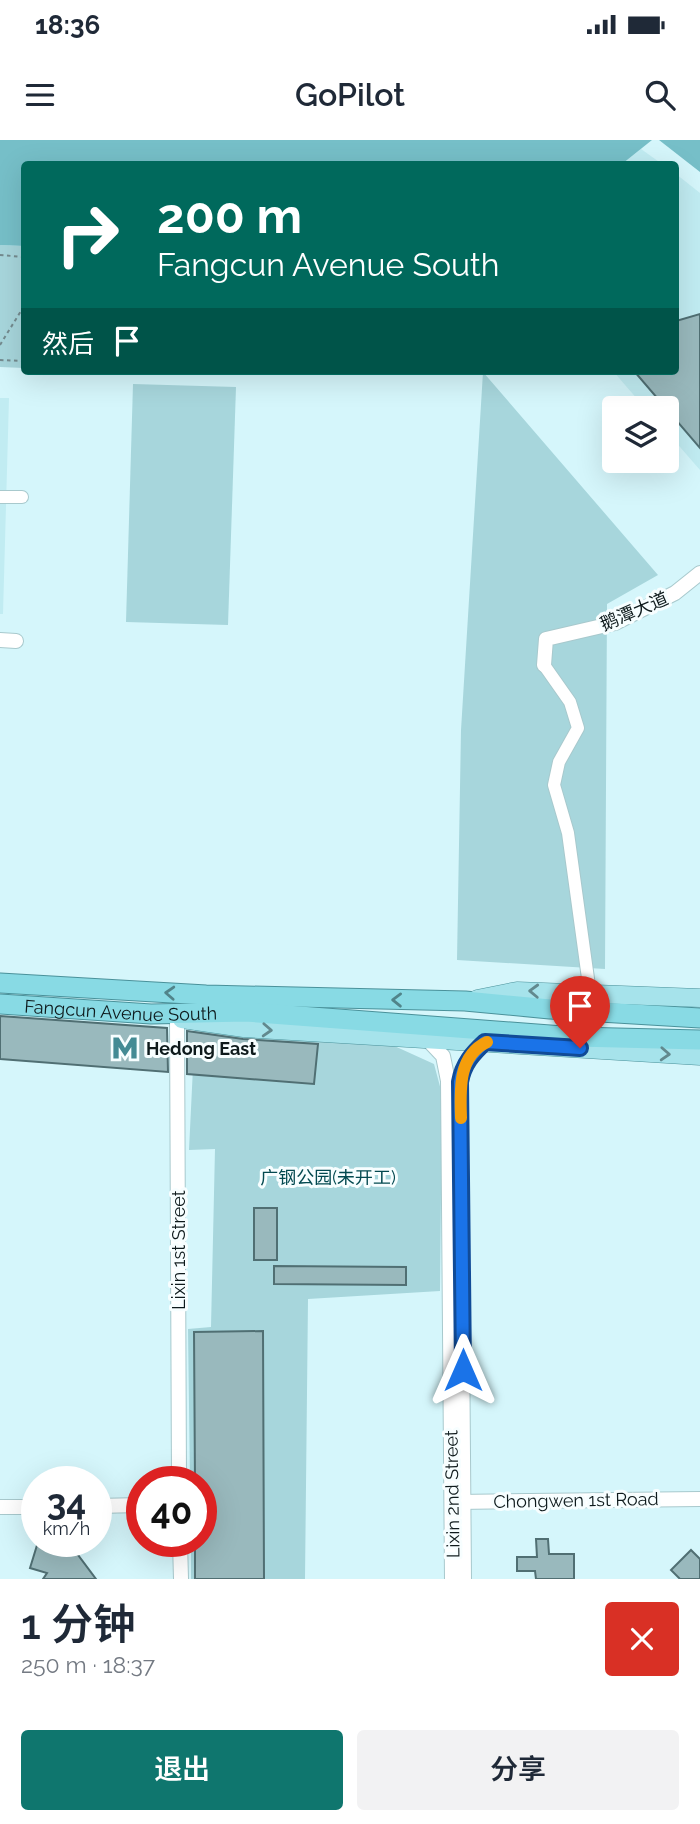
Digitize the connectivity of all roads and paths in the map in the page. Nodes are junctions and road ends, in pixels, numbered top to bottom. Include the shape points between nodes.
1 (0, 255) edge
2 (21, 257) edge
3 (21, 311) edge
4 (0, 345) edge
5 (0, 360) edge
6 (21, 361) edge
7 (0, 497) edge
8 (22, 497) dead end
9 (700, 573) edge
10 (0, 640) edge
11 (16, 641) dead end
12 (544, 665) joint
13 (0, 984) edge
14 (590, 993) junction
15 (700, 998) edge
16 (465, 1001) junction
17 (0, 1004) edge
18 (151, 1014) junction
19 (700, 1017) edge
20 (177, 1018) junction
21 (426, 1038) junction
22 (700, 1040) edge
23 (485, 1042) junction
24 (700, 1056) edge
25 (179, 1466) edge
26 (700, 1499) edge
27 (458, 1502) junction
28 (0, 1507) edge
29 (21, 1507) edge
30 (180, 1557) edge
31 (181, 1579) edge
32 (452, 1579) edge
33 (464, 1579) edge

1 - 2 path
3 - 4 path
5 - 6 path
7 - 8 street
9 - 12 street, 鹅潭大道 via 676,593 615,623 546,639
10 - 11 street
12 - 14 street via 570,702 578,728 559,762 555,785 568,833
16 -> 13 highway, Fangcun Avenue South
14 - 15 main road, Fangcun Avenue South
14 -> 16 main road, Fangcun Avenue South via 517,991
16 - 19 highway
17 - 18 highway, Fangcun Avenue South
18 - 20 main road, Fangcun Avenue South
18 - 22 highway via 246,1012 576,1037
20 -> 21 main road, Fangcun Avenue South via 244,1028
20 - 25 street, Lixin 1st Street
21 - 23 main road, Fangcun Avenue South
21 - 27 street, Lixin 2nd Street via 443,1056 448,1082
23 -> 24 main road, Fangcun Avenue South
23 - 27 street, Lixin 2nd Street via 466,1063 460,1082
26 - 27 street, Chongwen 1st Road
27 - 32 street, Lixin 2nd Street
27 - 33 street, Lixin 2nd Street
28 - 29 street
30 - 31 street

